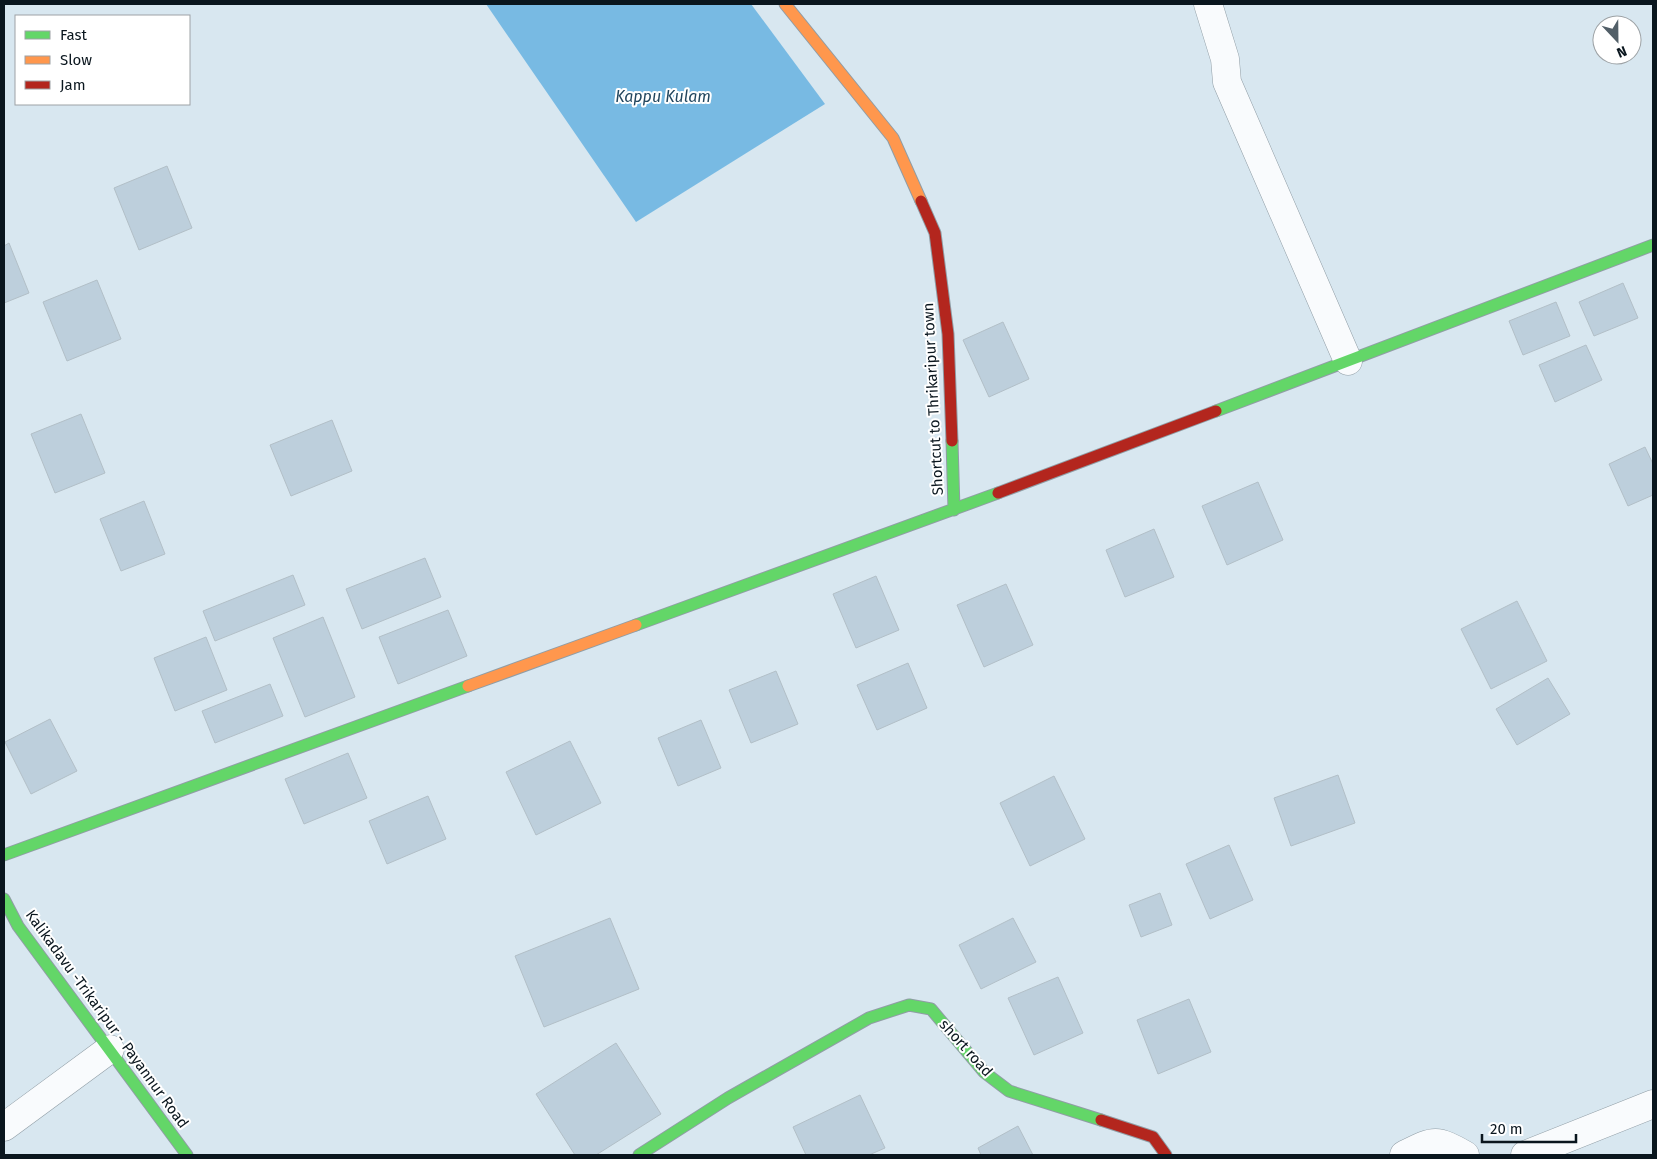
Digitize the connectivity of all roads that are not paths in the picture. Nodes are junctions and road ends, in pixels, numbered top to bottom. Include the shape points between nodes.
1 (785, 4) edge
2 (1208, 4) edge
3 (1653, 245) edge
4 (1348, 361) junction
5 (954, 510) junction
6 (4, 855) edge
7 (4, 899) edge
8 (110, 1049) junction
9 (1653, 1104) edge
10 (4, 1127) edge
11 (187, 1155) edge
12 (640, 1155) edge
13 (1166, 1155) edge
14 (1404, 1155) edge
15 (1465, 1155) edge
16 (1525, 1155) edge

1 - 5 main road, Shortcut to Thrikaripur town via 893,138 935,233 948,334
2 - 4 street via 1225,59 1227,82
3 - 4 main road
4 - 5 main road
5 - 6 main road
7 - 8 main road, Kalikadavu -Trikaripur - Payannur Road via 18,926
8 - 10 street
8 - 11 main road, Kalikadavu -Trikaripur - Payannur Road
9 - 16 street
12 - 13 main road, short road via 728,1098 869,1018 909,1005 932,1009 984,1072 1009,1091 1153,1137
14 - 15 street via 1430,1142 1447,1144

